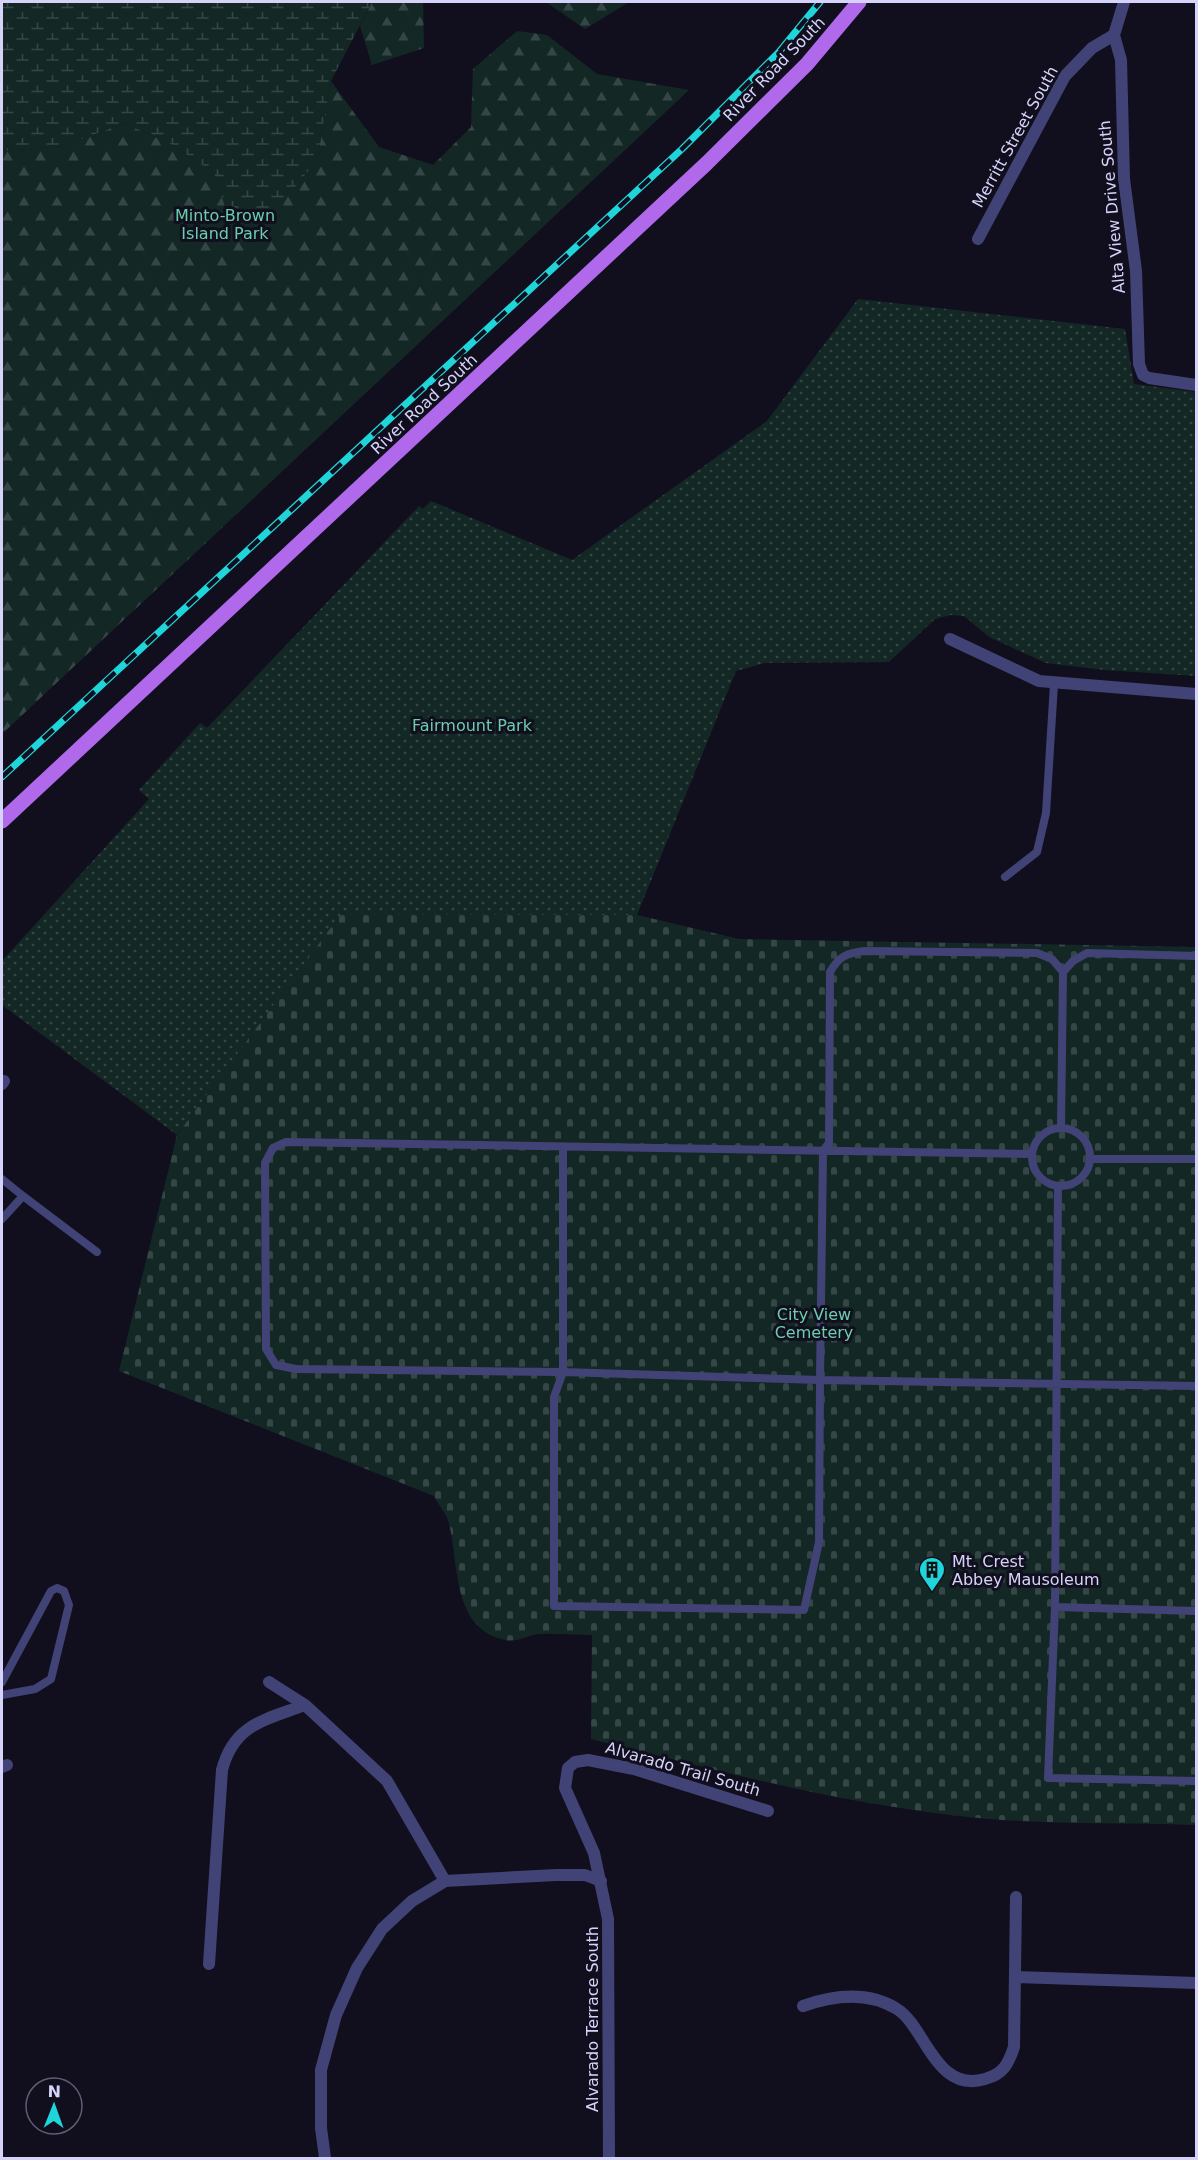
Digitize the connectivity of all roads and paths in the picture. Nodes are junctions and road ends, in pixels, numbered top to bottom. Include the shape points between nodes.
1 (858, 2) edge
2 (1124, 2) edge
3 (1114, 35) junction
4 (978, 239) dead end
5 (1197, 385) edge
6 (950, 639) dead end
7 (1054, 684) junction
8 (1197, 694) edge
9 (2, 821) edge
10 (1005, 877) dead end
11 (1197, 956) edge
12 (1064, 972) junction
13 (1061, 1128) junction
14 (563, 1148) junction
15 (823, 1151) junction
16 (1032, 1154) junction
17 (1090, 1159) junction
18 (1197, 1159) edge
19 (2, 1179) edge
20 (1058, 1186) junction
21 (23, 1196) junction
22 (2, 1219) edge
23 (97, 1252) dead end
24 (563, 1372) junction
25 (820, 1380) junction
26 (1056, 1386) junction
27 (1197, 1386) edge
28 (1055, 1607) junction
29 (1197, 1611) edge
30 (2, 1682) edge
31 (269, 1682) dead end
32 (2, 1695) edge
33 (305, 1705) junction
34 (1197, 1781) edge
35 (768, 1811) dead end
36 (445, 1881) junction
37 (601, 1881) junction
38 (1016, 1897) dead end
39 (209, 1964) dead end
40 (1016, 1977) junction
41 (1197, 1983) edge
42 (803, 2006) dead end
43 (325, 2158) edge
44 (609, 2158) edge

1 - 9 main road, River Road South via 807,64 707,163
2 - 3 street, Alta View Drive South
3 - 4 street, Merritt Street South via 1092,48 1065,76
3 - 5 street, Alta View Drive South via 1120,60 1124,179 1136,271 1139,364 1143,375
6 - 7 street via 1025,675
7 - 8 street
7 - 10 lane via 1046,813 1037,852
11 - 12 lane via 1087,953
12 - 13 lane
12 - 15 lane via 1052,959 1037,953 865,951 849,952 838,958 830,972 828,1143
13 - 16 lane via 1041,1136
13 - 17 lane via 1085,1140
14 - 15 lane
14 - 24 lane
14 - 24 lane via 286,1142 273,1148 265,1163 265,1174 266,1349 276,1365 296,1369
15 - 16 lane
15 - 25 lane
16 - 20 lane via 1036,1172 1049,1184
17 - 18 lane
17 - 20 lane via 1083,1176 1067,1186
19 - 21 lane
20 - 26 lane
21 - 22 lane
21 - 23 lane
24 - 25 lane
24 - 25 lane via 554,1397 554,1606 804,1610 819,1542
25 - 26 lane
26 - 27 lane
26 - 28 lane
28 - 29 lane
28 - 34 lane via 1048,1778
30 - 32 lane via 51,1591 64,1591 69,1605 51,1679 35,1689
31 - 33 street
33 - 36 street via 387,1781
33 - 39 street via 260,1722 241,1734 228,1750 222,1770
35 - 37 street, Alvarado Trail South via 634,1768 596,1761 574,1762 565,1775 565,1788 588,1837
36 - 37 street via 585,1875
36 - 43 street via 412,1901 382,1929 357,1968 336,2015 321,2070
37 - 44 street, Alvarado Terrace South via 608,1919
38 - 40 street
40 - 41 street
40 - 42 street via 1014,2048 1008,2065 997,2075 981,2080 960,2079 946,2070 900,2010 886,2002 841,1995

